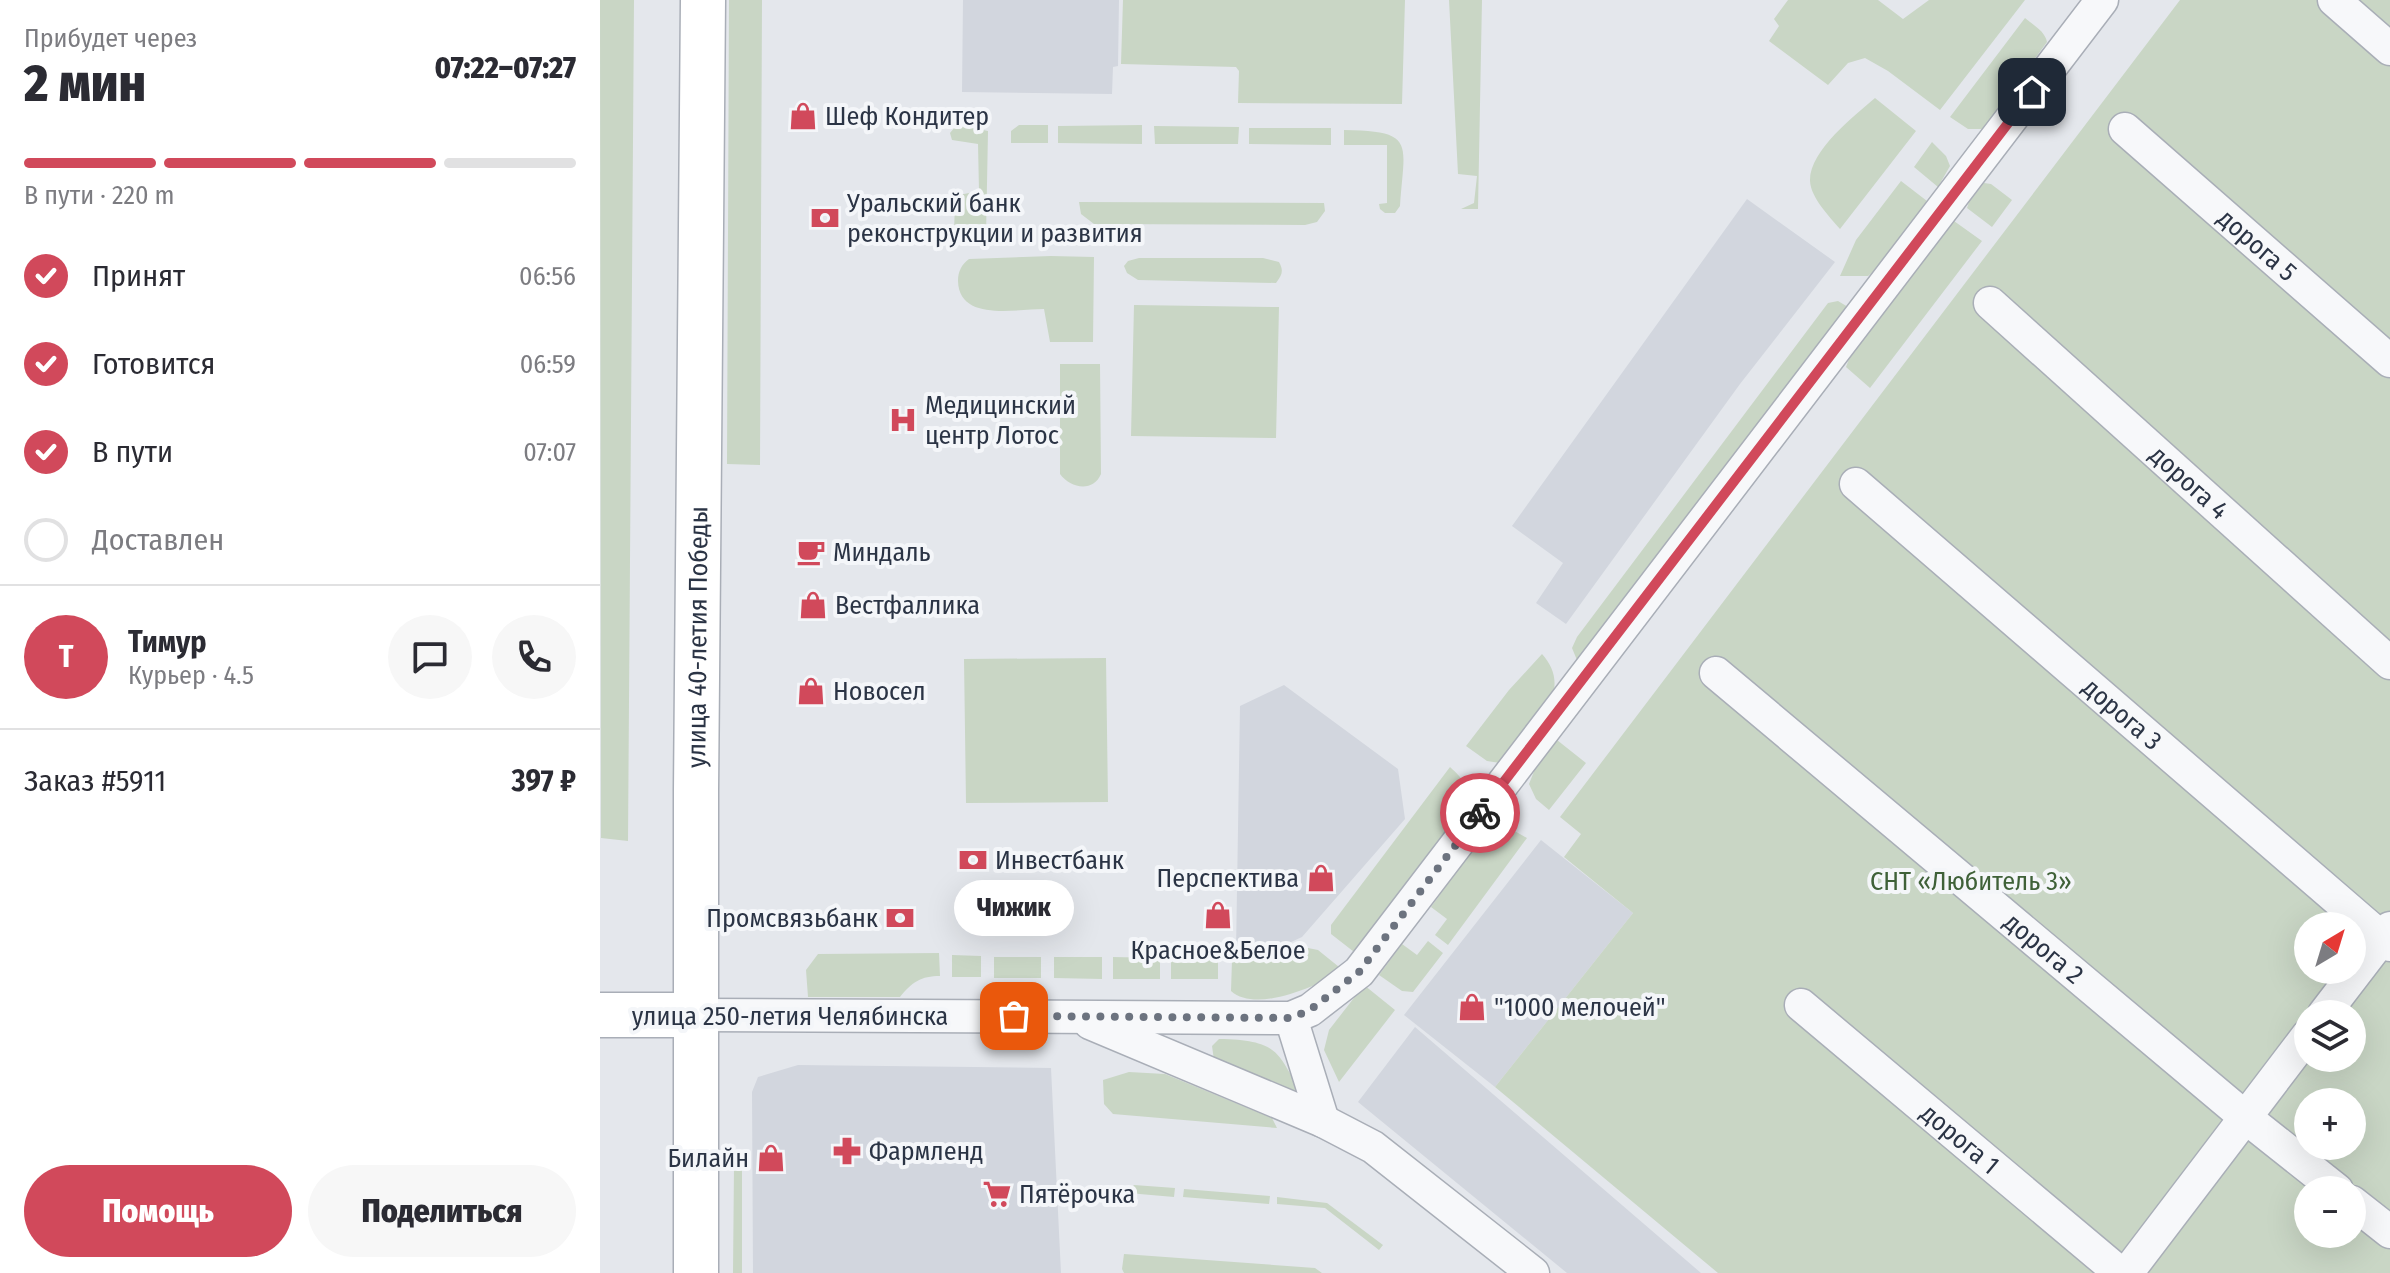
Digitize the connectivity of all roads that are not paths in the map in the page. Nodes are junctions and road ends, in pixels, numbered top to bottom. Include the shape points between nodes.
1 (675, 0) edge
2 (703, 0) edge
3 (2102, 0) edge
4 (2334, 0) edge
5 (2390, 49) edge
6 (2125, 129) dead end
7 (1990, 303) dead end
8 (2390, 361) edge
9 (1856, 484) dead end
10 (684, 502) junction
11 (2390, 663) edge
12 (1716, 673) dead end
13 (2387, 937) edge
14 (2335, 1000) edge
15 (1801, 1005) dead end
16 (600, 1015) edge
17 (682, 1015) junction
18 (1075, 1016) junction
19 (1291, 1018) junction
20 (2294, 1053) edge
21 (2245, 1117) junction
22 (1323, 1121) junction
23 (2319, 1176) edge
24 (2366, 1213) edge
25 (2390, 1232) edge
26 (668, 1273) edge
27 (696, 1273) edge
28 (1533, 1273) edge
29 (2120, 1273) edge
30 (2127, 1273) edge

1 - 10 street, улица 40-летия Победы
2 - 10 street, улица 40-летия Победы
3 - 19 street via 1359,972 1310,1010
4 - 5 street
6 - 8 street, дорога 5
7 - 11 street, дорога 4
9 - 13 street, дорога 3
10 - 17 street, улица 40-летия Победы
12 - 21 street, дорога 2
13 - 14 street
15 - 29 street, дорога 1
16 - 17 street, улица 250-летия Челябинска
17 - 18 street, улица 250-летия Челябинска
17 - 26 street, улица 40-летия Победы
17 - 27 street, улица 40-летия Победы
18 - 19 street, улица 250-летия Челябинска
18 - 22 street, улица 250-летия Челябинска
19 - 22 street
20 - 21 street
21 - 23 street, дорога 2
21 - 30 street
22 - 28 street, улица 250-летия Челябинска via 1373,1147
24 - 25 street

